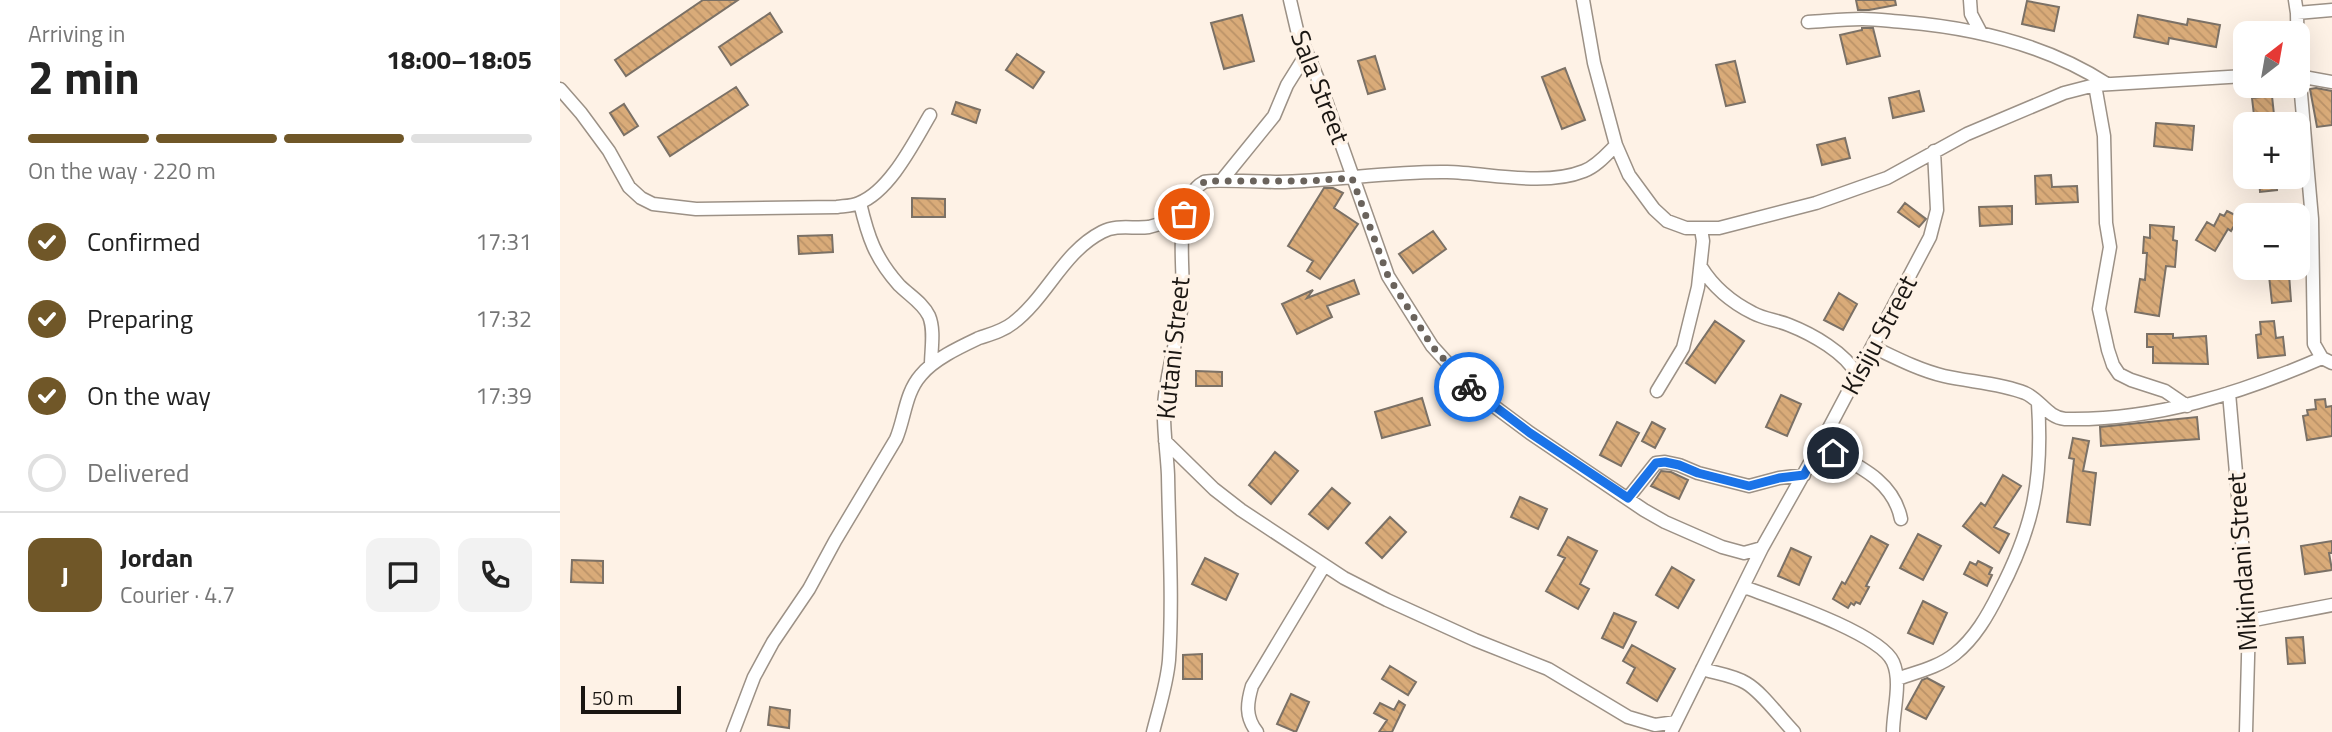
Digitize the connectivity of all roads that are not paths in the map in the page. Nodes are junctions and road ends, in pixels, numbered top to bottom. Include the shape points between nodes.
1 (1290, 0) edge
2 (1583, 0) edge
3 (1970, 0) edge
4 (2296, 6) edge
5 (2332, 10) edge
6 (1808, 22) dead end
7 (1980, 33) junction
8 (1307, 53) junction
9 (2233, 77) edge
10 (2310, 78) edge
11 (2332, 82) edge
12 (2101, 84) junction
13 (560, 89) edge
14 (2301, 98) edge
15 (930, 115) dead end
16 (1616, 145) junction
17 (1934, 151) junction
18 (1352, 178) junction
19 (1222, 180) junction
20 (860, 203) junction
21 (1184, 214) junction
22 (1701, 229) junction
23 (1701, 267) junction
24 (1873, 346) junction
25 (2327, 361) edge
26 (931, 365) junction
27 (1857, 375) junction
28 (1657, 391) dead end
29 (2229, 393) junction
30 (2038, 403) junction
31 (2187, 406) junction
32 (1165, 441) junction
33 (1820, 445) junction
34 (1804, 475) junction
35 (1628, 498) junction
36 (1901, 519) dead end
37 (1762, 548) junction
38 (1324, 566) junction
39 (1744, 587) junction
40 (2332, 605) edge
41 (2249, 621) junction
42 (1702, 669) junction
43 (1897, 679) junction
44 (1673, 727) edge
45 (733, 732) edge
46 (1153, 732) edge
47 (1257, 732) edge
48 (1794, 732) edge
49 (1893, 732) edge
50 (2246, 732) edge

1 - 8 street, Sala Street
2 - 16 street
3 - 7 street
4 - 5 street
6 - 7 street via 1864,19
7 - 12 street via 2059,58
8 - 18 street, Sala Street
8 - 19 street via 1274,116
9 - 12 street
10 - 11 street
12 - 17 street via 2047,99
12 - 31 street via 2110,247 2099,309 2108,350 2119,373 2165,391
13 - 20 street via 609,151 629,187 653,204 696,209
14 - 25 street via 2312,219 2314,344
15 - 20 street via 890,176
16 - 18 street, Kutani Street via 1584,171 1546,178 1449,172
16 - 22 street via 1629,175 1654,209 1667,221
17 - 22 street via 1886,178 1816,203
17 - 24 street, Kisiju Street via 1937,210 1930,237
18 - 19 street, Kutani Street
18 - 35 street, Sala Street via 1388,276 1432,346 1471,389
19 - 21 street, Kutani Street via 1205,181 1193,193
20 - 26 street via 877,258 929,317
21 - 26 street via 1151,226 1103,231 1063,265 1016,321
21 - 32 street, Kutani Street via 1183,299 1166,387
22 - 23 street
23 - 27 street via 1712,285 1737,303 1818,341 1851,363
23 - 28 street via 1684,348
24 - 27 street, Kisiju Street
24 - 30 street via 1911,365 2014,389
25 - 29 street
26 - 45 street via 908,396 897,439 754,677
27 - 33 street, Kisiju Street
29 - 31 street
29 - 41 street, Mikindani Street
30 - 31 street via 2051,415 2078,419
30 - 43 street via 2040,435 2033,508 2010,572 1977,631 1956,653 1936,666
32 - 38 street via 1223,496
32 - 46 street, Kutani Street via 1169,650
33 - 34 street, Kisiju Street
33 - 36 street via 1879,479 1891,493
34 - 35 street via 1749,486 1679,465 1656,463
34 - 37 street, Kisiju Street
35 - 37 street, Sala Street via 1665,522 1722,547 1744,552
37 - 39 street, Kisiju Street
38 - 44 street via 1387,600 1548,669 1628,717
38 - 47 street via 1252,686 1247,704
39 - 42 street, Kisiju Street
39 - 43 street via 1844,626 1885,652 1893,661
40 - 41 street
41 - 50 street, Mikindani Street
42 - 44 street, Kisiju Street
42 - 48 street via 1744,682
43 - 49 street

